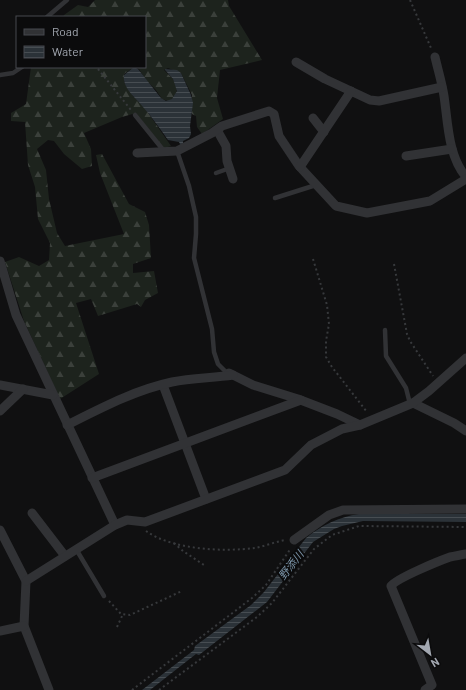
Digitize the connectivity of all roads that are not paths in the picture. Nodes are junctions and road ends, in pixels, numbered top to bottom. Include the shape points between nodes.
1 (67, 0) edge
2 (48, 16) edge
3 (435, 56) road end
4 (296, 62) dead end
5 (20, 68) edge
6 (0, 75) edge
7 (442, 87) junction
8 (351, 91) junction
9 (135, 115) road end
10 (313, 118) dead end
11 (217, 130) junction
12 (324, 132) junction
13 (452, 149) junction
14 (177, 151) junction
15 (164, 152) junction
16 (137, 153) dead end
17 (406, 156) dead end
18 (300, 167) junction
19 (230, 168) junction
20 (216, 172) dead end
21 (466, 178) edge
22 (233, 179) dead end
23 (316, 185) junction
24 (275, 198) dead end
25 (0, 261) edge
26 (385, 330) dead end
27 (465, 361) edge
28 (230, 374) junction
29 (0, 385) edge
30 (163, 385) junction
31 (23, 389) junction
32 (53, 395) junction
33 (301, 400) junction
34 (412, 403) junction
35 (0, 411) edge
36 (67, 425) junction
37 (360, 425) junction
38 (466, 431) edge
39 (185, 443) junction
40 (92, 478) junction
41 (206, 499) junction
42 (466, 509) edge
43 (32, 513) dead end
44 (115, 525) junction
45 (0, 530) edge
46 (294, 540) road end
47 (76, 549) junction
48 (466, 554) edge
49 (65, 556) junction
50 (26, 581) junction
51 (104, 596) road end
52 (24, 626) junction
53 (0, 631) edge
54 (49, 690) edge
55 (425, 690) edge

1 - 2 lane
3 - 7 street
4 - 8 street
5 - 6 lane via 13,73
7 - 8 street via 379,101 370,100
7 - 13 street
8 - 12 street
9 - 15 lane
10 - 12 street
11 - 14 street
11 - 18 street via 222,126 269,111 274,114 279,136
11 - 19 street via 226,146
12 - 18 street
13 - 17 street
13 - 21 street
14 - 15 street
14 - 28 lane via 196,217 194,258 212,329 214,352 218,364
15 - 16 street
18 - 23 street
19 - 20 lane
19 - 22 street
21 - 23 street via 430,201 367,213 336,206
23 - 24 lane
25 - 32 street via 16,315
26 - 34 lane via 386,356 406,388
27 - 34 street
28 - 30 street
28 - 33 street via 253,385
29 - 31 street
30 - 36 street via 120,399
30 - 39 street
31 - 32 street
31 - 35 street
32 - 36 street
33 - 37 street
33 - 39 street
34 - 37 street
34 - 38 street
36 - 40 street
37 - 41 street via 342,429 311,445 285,470
39 - 40 street
39 - 41 street
40 - 44 street
41 - 44 street via 145,522 127,520
42 - 46 street via 343,510 329,515
43 - 49 street
44 - 47 street
45 - 50 street
47 - 49 street
47 - 51 lane
48 - 55 street via 450,557 394,582 391,586 432,685
49 - 50 street
50 - 52 street
52 - 53 street
52 - 54 street

